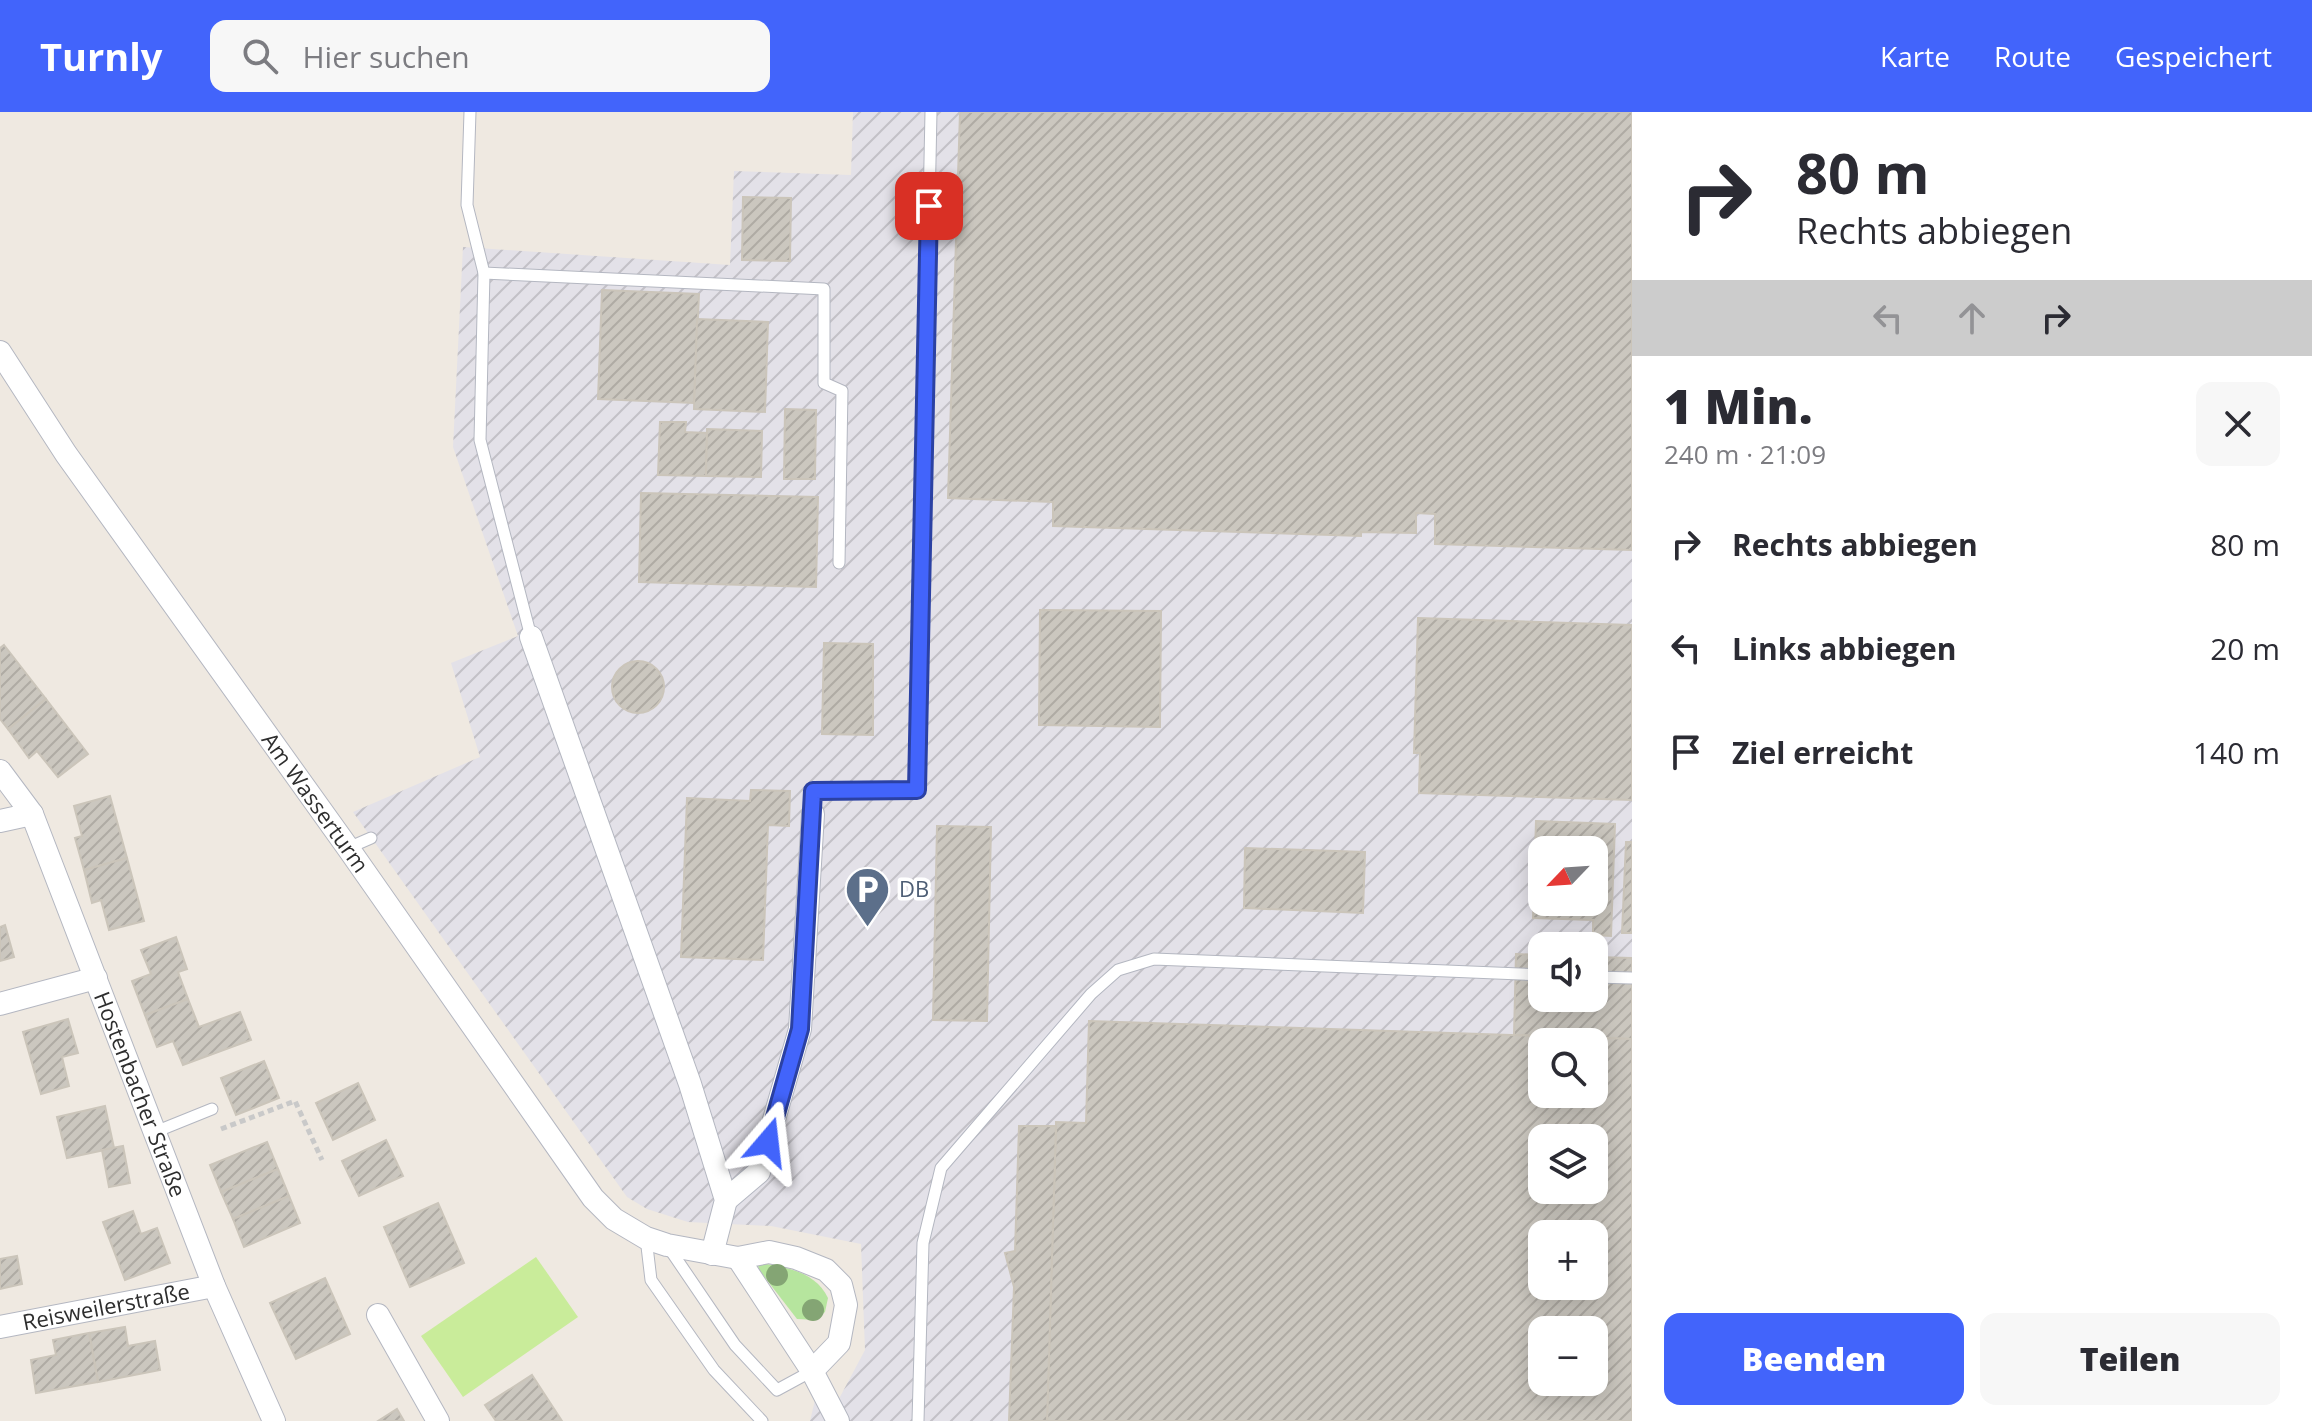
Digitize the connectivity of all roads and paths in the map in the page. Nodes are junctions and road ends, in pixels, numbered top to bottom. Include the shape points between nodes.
1 (470, 112) edge
2 (931, 112) edge
3 (484, 273) junction
4 (0, 352) edge
5 (839, 563) dead end
6 (531, 637) joint
7 (0, 771) edge
8 (32, 814) junction
9 (813, 814) joint
10 (0, 821) edge
11 (371, 838) dead end
12 (348, 848) junction
13 (1528, 974) edge
14 (1608, 977) edge
15 (96, 978) junction
16 (1632, 978) edge
17 (0, 1004) edge
18 (212, 1109) joint
19 (155, 1132) junction
20 (322, 1160) dead end
21 (726, 1200) junction
22 (656, 1242) junction
23 (712, 1254) junction
24 (738, 1258) junction
25 (214, 1286) junction
26 (378, 1315) dead end
27 (0, 1327) edge
28 (812, 1371) junction
29 (274, 1421) edge
30 (438, 1421) edge
31 (762, 1421) edge
32 (838, 1421) edge
33 (918, 1421) edge

1 - 3 lane via 467,205
2 - 9 lane via 917,790 813,791
3 - 5 lane via 824,289 824,383 842,391
3 - 6 lane via 480,440
4 - 12 street, Am Wasserturm via 66,454
6 - 21 street
7 - 8 street, Hostenbacher Straße
8 - 10 street
8 - 15 street, Hostenbacher Straße
9 - 21 street via 795,1053 759,1172
11 - 12 lane
12 - 22 street, Am Wasserturm via 593,1198 614,1219
13 - 33 lane via 1154,959 1118,970 1091,994 941,1168 923,1243
14 - 16 lane
15 - 17 street
15 - 19 street, Hostenbacher Straße
18 - 19 lane
18 - 20 path via 220,1129 295,1101
19 - 25 street, Hostenbacher Straße
21 - 23 street
22 - 23 street, Am Wasserturm
22 - 28 lane via 735,1345 777,1390
22 - 31 lane via 651,1280 714,1370
23 - 24 street, Am Wasserturm
24 - 28 street
24 - 28 street, Am Wasserturm via 769,1252 796,1258 826,1270 841,1285 846,1305 839,1343
25 - 27 street, Reisweilerstraße
25 - 29 street, Hostenbacher Straße
26 - 30 street
28 - 32 street

